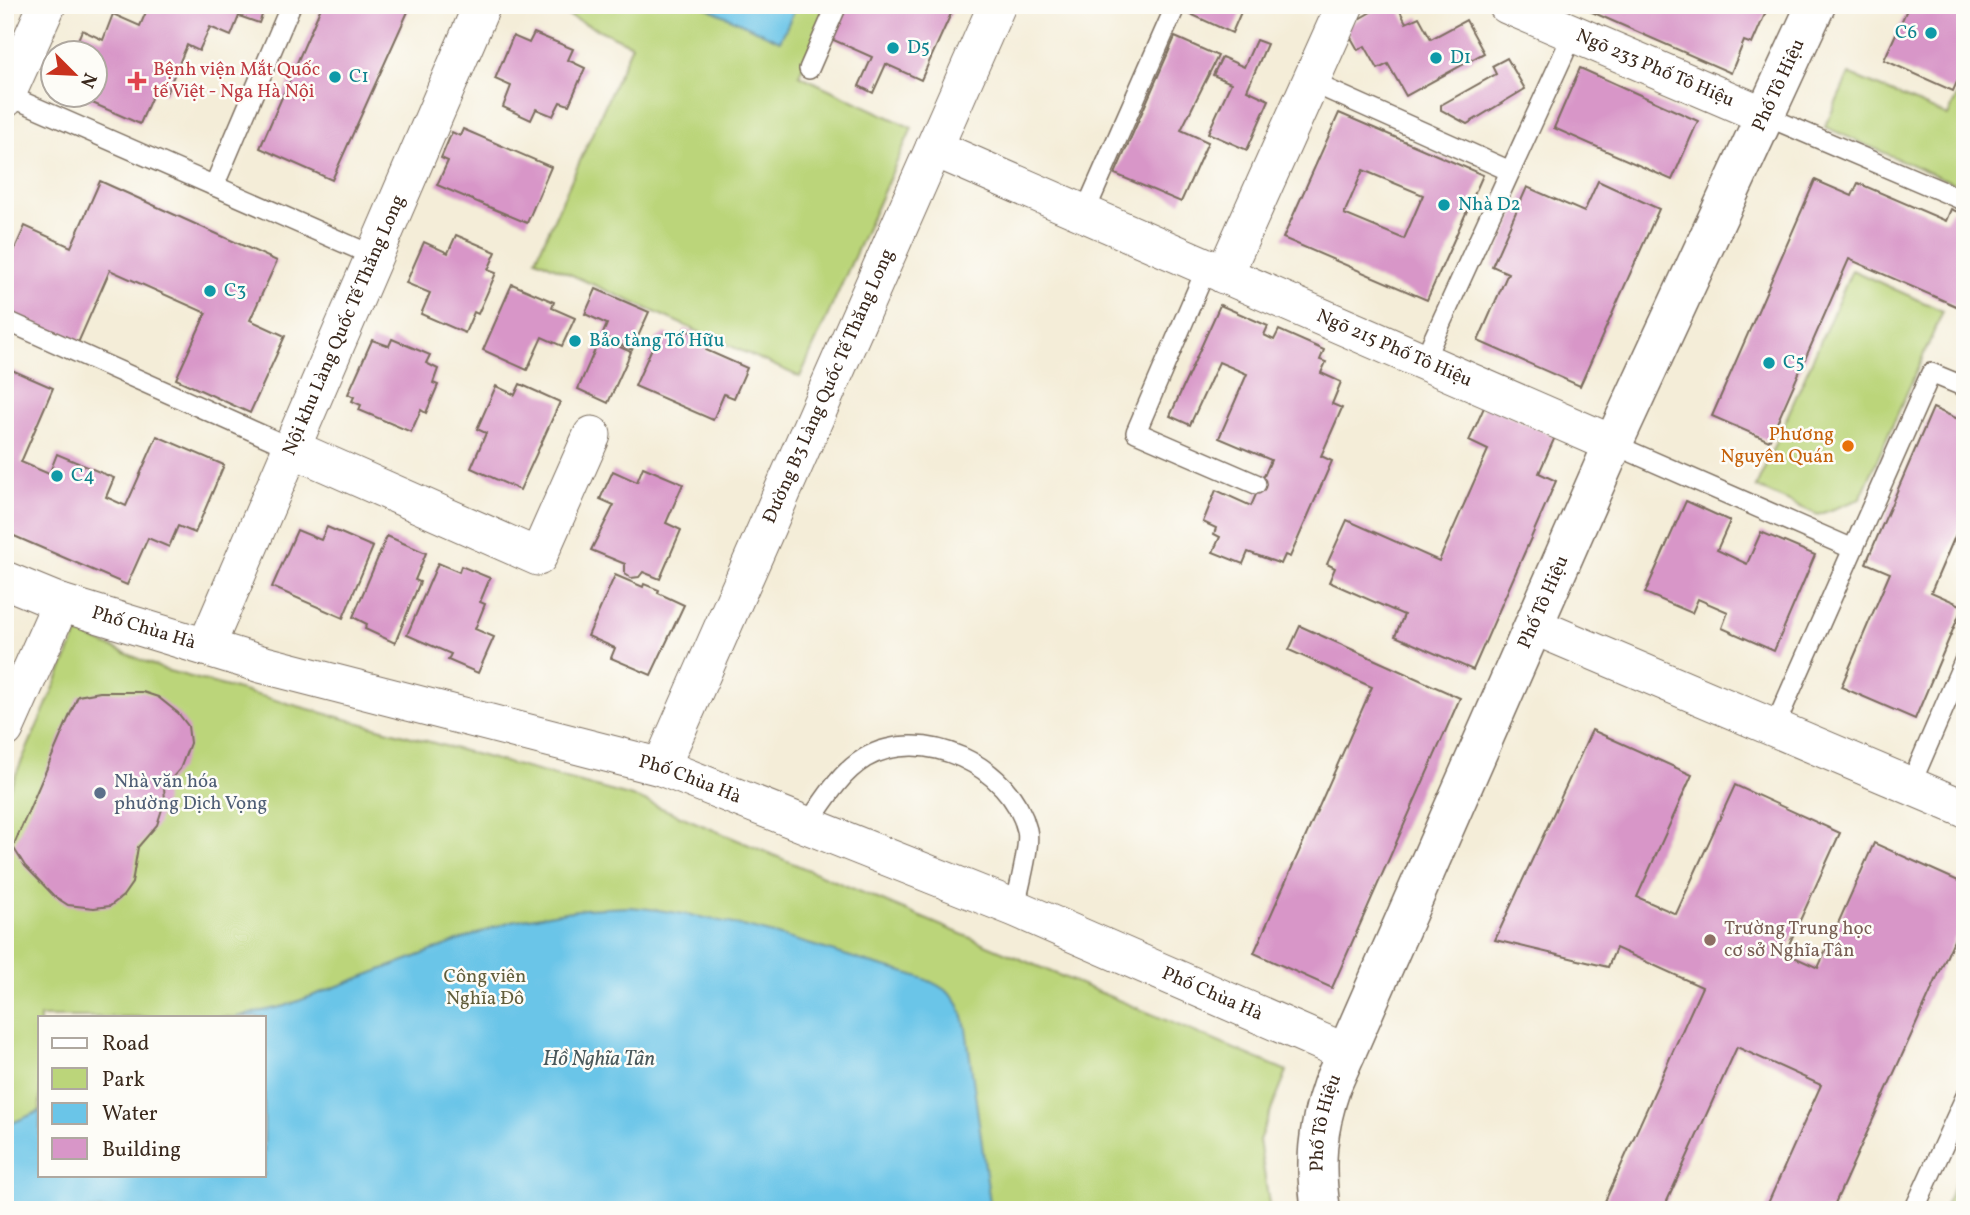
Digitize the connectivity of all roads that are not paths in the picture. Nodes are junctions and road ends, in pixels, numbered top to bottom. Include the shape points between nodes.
1 (47, 5) edge
2 (290, 5) edge
3 (482, 5) edge
4 (837, 5) edge
5 (997, 5) edge
6 (1176, 5) edge
7 (1345, 5) edge
8 (1507, 5) edge
9 (1816, 5) edge
10 (1573, 34) junction
11 (809, 69) dead end
12 (1311, 82) junction
13 (6, 97) edge
14 (1766, 116) junction
15 (934, 148) junction
16 (1510, 171) junction
17 (214, 186) junction
18 (1965, 201) edge
19 (1084, 214) junction
20 (374, 256) junction
21 (1216, 271) junction
22 (5, 320) edge
23 (1423, 362) junction
24 (1965, 387) edge
25 (592, 435) dead end
26 (1613, 444) junction
27 (291, 448) junction
28 (1256, 484) dead end
29 (1853, 549) junction
30 (5, 580) edge
31 (61, 603) junction
32 (1534, 626) junction
33 (206, 647) junction
34 (1965, 659) edge
35 (1774, 728) junction
36 (5, 729) edge
37 (661, 768) junction
38 (1910, 786) junction
39 (1965, 809) edge
40 (807, 825) junction
41 (1015, 908) junction
42 (1347, 1053) junction
43 (1965, 1098) edge
44 (1321, 1210) edge
45 (1914, 1210) edge

1 - 13 street
2 - 17 lane
3 - 20 street, Nội khu Làng Quốc Tế Thăng Long
4 - 11 lane
5 - 15 street, Đường B3 Làng Quốc Tế Thăng Long
6 - 19 lane
7 - 12 street
8 - 10 street, Ngõ 233 Phố Tô Hiệu
9 - 14 street, Phố Tô Hiệu
10 - 14 street, Ngõ 233 Phố Tô Hiệu
10 - 16 lane
12 - 16 lane
12 - 21 street
13 - 17 lane
14 - 18 lane
14 - 26 street, Phố Tô Hiệu
15 - 19 street, Ngõ 215 Phố Tô Hiệu
15 - 37 street, Đường B3 Làng Quốc Tế Thăng Long
16 - 23 lane
17 - 20 lane
19 - 21 street, Ngõ 215 Phố Tô Hiệu
20 - 27 street, Nội khu Làng Quốc Tế Thăng Long
21 - 23 street, Ngõ 215 Phố Tô Hiệu
21 - 28 lane via 1136,432
22 - 27 lane
23 - 26 street, Ngõ 215 Phố Tô Hiệu
24 - 29 lane via 1931,373
25 - 27 street via 538,557
26 - 29 lane, Ngõ 215 Phố Tô Hiệu
26 - 32 street, Phố Tô Hiệu
27 - 33 street, Nội khu Làng Quốc Tế Thăng Long
29 - 35 lane
30 - 31 street, Phố Chùa Hà
31 - 33 street, Phố Chùa Hà
31 - 36 street
32 - 35 street
32 - 42 street, Phố Tô Hiệu
33 - 37 street, Phố Chùa Hà
34 - 38 lane
35 - 38 street
37 - 40 street, Phố Chùa Hà
38 - 39 street
40 - 41 street, Phố Chùa Hà
40 - 41 lane via 844,773 892,746 925,745 967,760 1016,801 1028,833
41 - 42 street, Phố Chùa Hà
42 - 44 street, Phố Tô Hiệu via 1322,1114 1317,1142
43 - 45 lane

